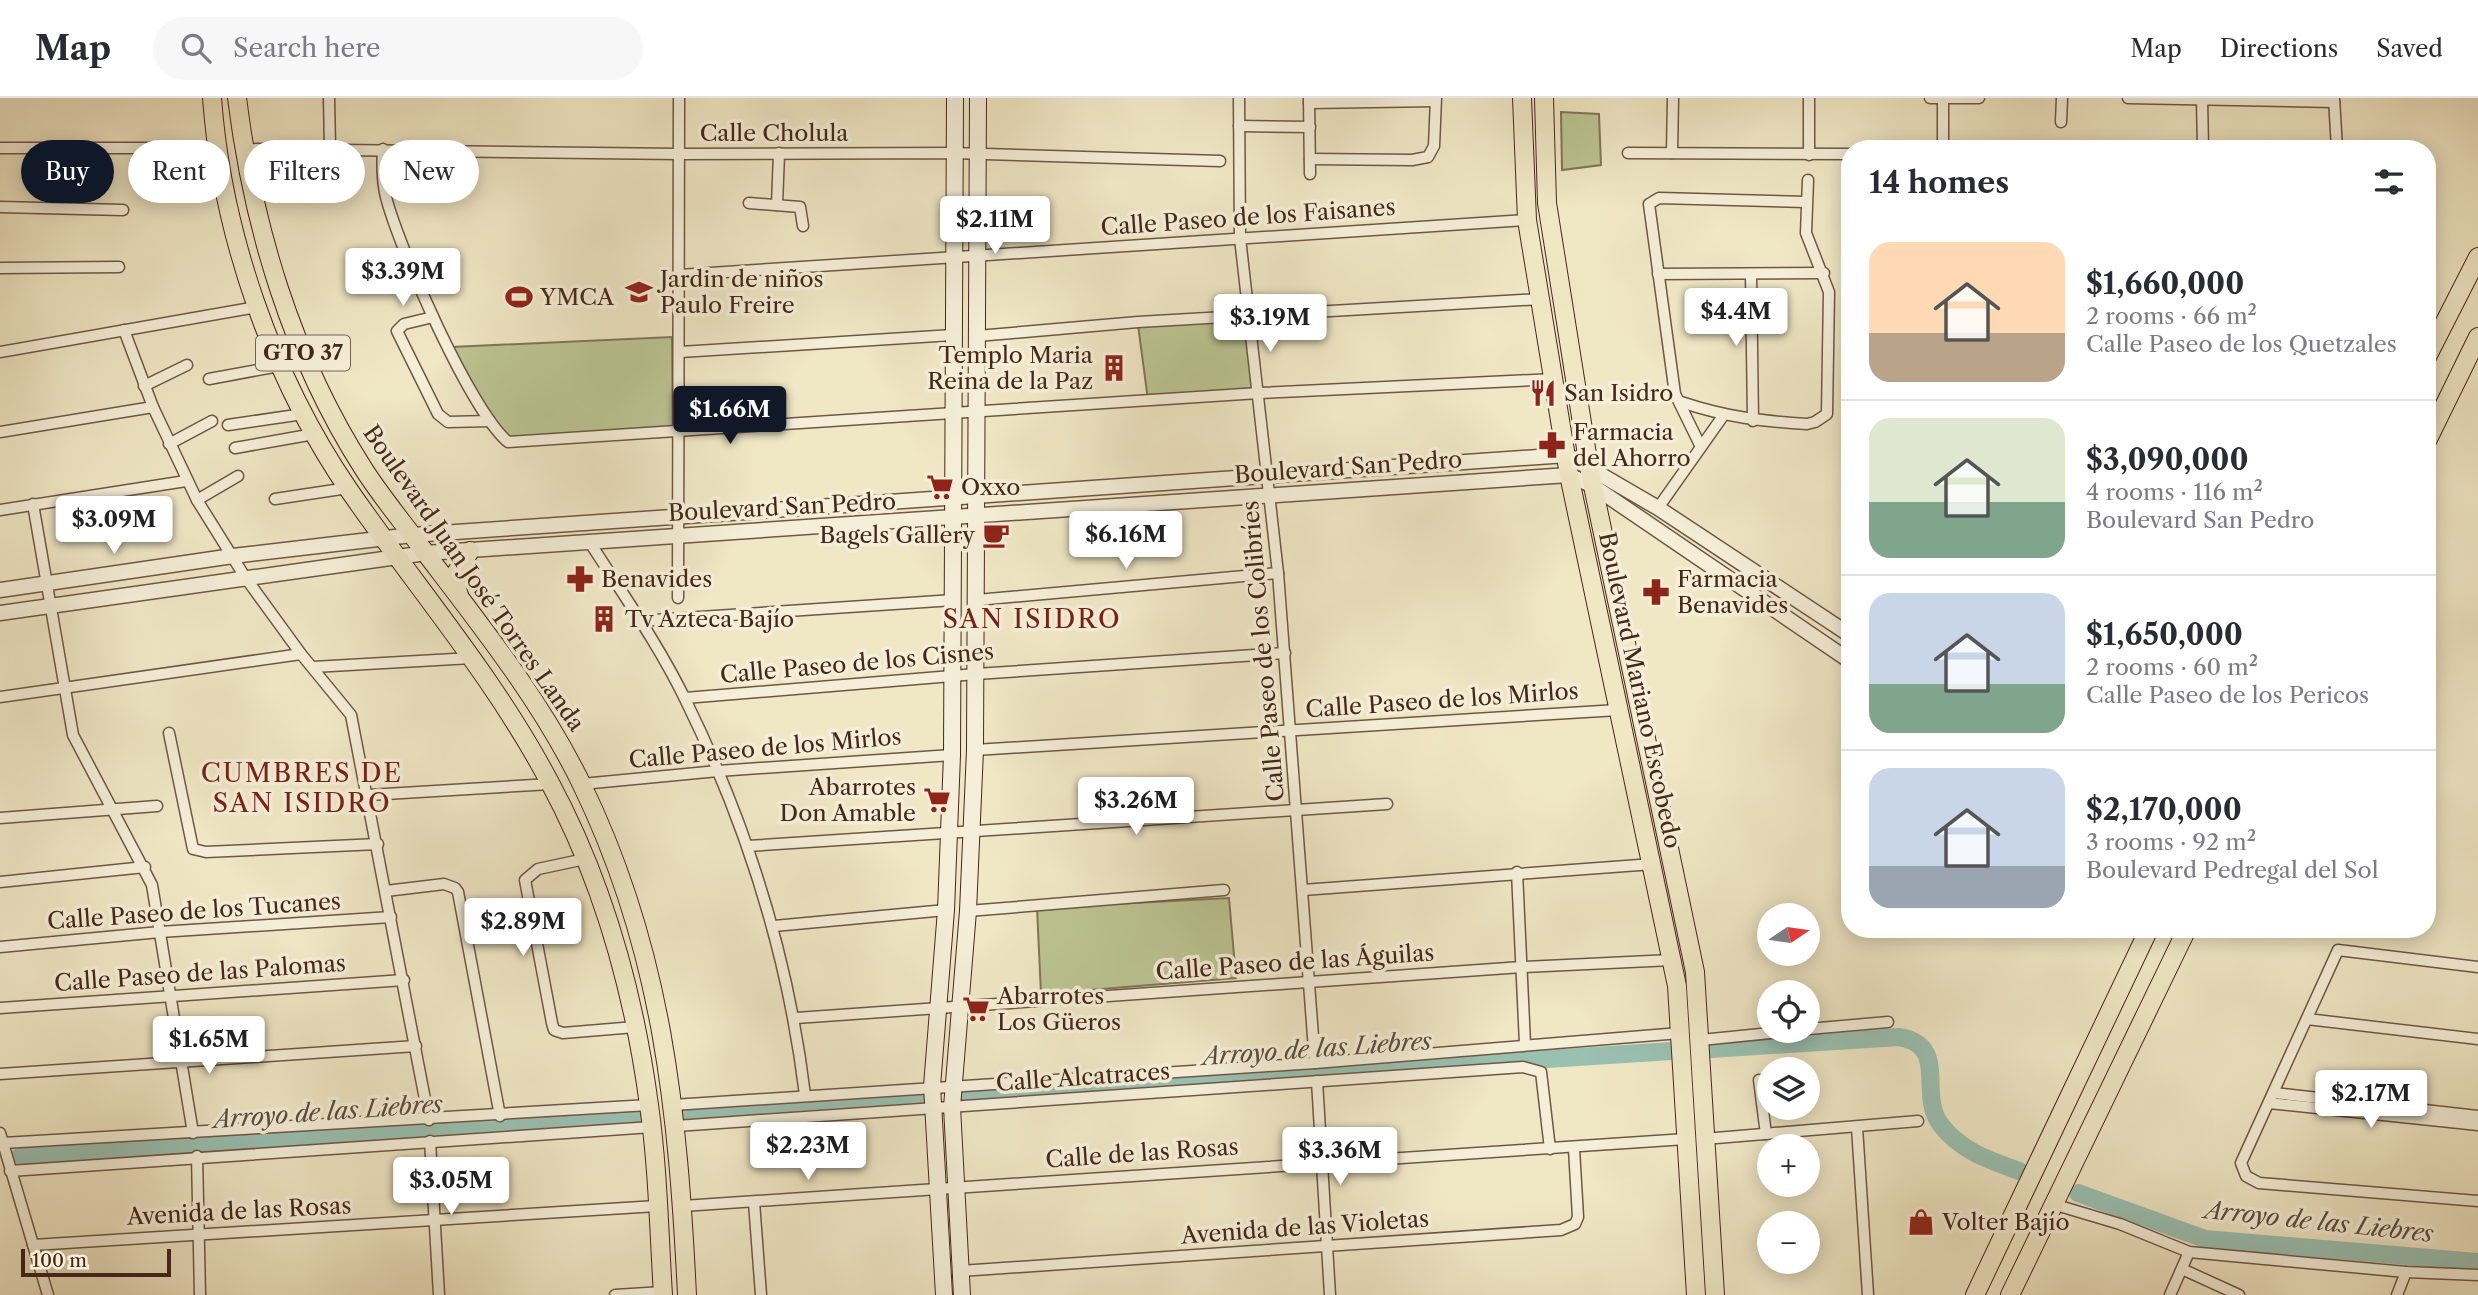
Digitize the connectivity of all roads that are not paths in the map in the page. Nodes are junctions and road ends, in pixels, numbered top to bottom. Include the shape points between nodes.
1 (212, 98) edge
2 (237, 98) edge
3 (329, 98) edge
4 (679, 98) edge
5 (955, 98) edge
6 (978, 98) edge
7 (1239, 98) edge
8 (1522, 98) edge
9 (1544, 98) edge
10 (1673, 98) edge
11 (1809, 98) edge
12 (1930, 98) edge
13 (1944, 98) edge
14 (1979, 98) edge
15 (2062, 98) edge
16 (2128, 98) edge
17 (2202, 98) edge
18 (1435, 99) edge
19 (1309, 100) edge
20 (2334, 100) edge
21 (2061, 122) dead end
22 (1239, 126) junction
23 (1310, 127) junction
24 (217, 140) edge
25 (330, 140) edge
26 (1944, 140) edge
27 (2203, 140) edge
28 (2336, 140) edge
29 (0, 148) edge
30 (128, 148) edge
31 (244, 149) edge
32 (479, 151) edge
33 (779, 153) junction
34 (953, 153) junction
35 (1628, 153) dead end
36 (1672, 153) junction
37 (679, 154) junction
38 (977, 154) junction
39 (1841, 154) edge
40 (1809, 155) junction
41 (1310, 159) junction
42 (1220, 161) dead end
43 (1310, 174) dead end
44 (1808, 180) dead end
45 (1806, 202) junction
46 (229, 203) edge
47 (257, 203) edge
48 (388, 203) edge
49 (749, 203) dead end
50 (777, 205) junction
51 (0, 207) edge
52 (122, 210) dead end
53 (1527, 220) junction
54 (803, 226) dead end
55 (1240, 238) junction
56 (977, 257) junction
57 (2478, 257) edge
58 (952, 259) junction
59 (119, 267) dead end
60 (0, 268) edge
61 (1824, 273) junction
62 (1658, 274) junction
63 (1751, 274) junction
64 (679, 275) junction
65 (1541, 299) junction
66 (257, 307) junction
67 (1249, 316) junction
68 (433, 317) junction
69 (124, 330) junction
70 (953, 335) junction
71 (977, 336) junction
72 (2478, 337) edge
73 (2436, 339) edge
74 (0, 352) edge
75 (680, 352) junction
76 (187, 365) dead end
77 (279, 366) junction
78 (208, 379) dead end
79 (1555, 379) junction
80 (144, 386) junction
81 (1259, 393) junction
82 (1681, 402) junction
83 (153, 407) junction
84 (303, 414) junction
85 (977, 414) junction
86 (955, 415) junction
87 (1723, 416) junction
88 (212, 421) dead end
89 (490, 421) junction
90 (1753, 421) junction
91 (2436, 423) edge
92 (228, 425) dead end
93 (0, 432) edge
94 (679, 433) junction
95 (314, 434) junction
96 (169, 444) junction
97 (1700, 445) junction
98 (235, 447) dead end
99 (1567, 455) junction
100 (1589, 467) junction
101 (1268, 475) junction
102 (1569, 475) junction
103 (238, 477) dead end
104 (186, 481) junction
105 (1593, 486) junction
106 (348, 488) junction
107 (1270, 495) junction
108 (976, 496) junction
109 (955, 497) junction
110 (275, 499) dead end
111 (197, 500) junction
112 (33, 505) junction
113 (1658, 508) junction
114 (0, 510) edge
115 (678, 515) junction
116 (976, 518) junction
117 (955, 519) junction
118 (534, 525) junction
119 (412, 535) junction
120 (677, 536) junction
121 (384, 538) junction
122 (589, 541) junction
123 (536, 546) junction
124 (470, 551) junction
125 (426, 553) junction
126 (233, 556) junction
127 (396, 556) junction
128 (1278, 573) junction
129 (245, 577) junction
130 (48, 583) junction
131 (0, 590) edge
132 (677, 598) dead end
133 (954, 600) junction
134 (976, 600) junction
135 (461, 603) junction
136 (52, 606) junction
137 (0, 613) edge
138 (639, 621) junction
139 (1841, 629) edge
140 (1285, 653) junction
141 (301, 654) junction
142 (1841, 655) edge
143 (472, 658) junction
144 (313, 667) junction
145 (976, 674) junction
146 (952, 676) junction
147 (64, 687) junction
148 (0, 697) edge
149 (685, 698) junction
150 (1618, 710) junction
151 (1292, 730) junction
152 (169, 733) dead end
153 (975, 750) junction
154 (952, 755) junction
155 (718, 771) junction
156 (551, 784) junction
157 (582, 785) junction
158 (369, 795) junction
159 (1387, 804) dead end
160 (157, 806) dead end
161 (113, 810) junction
162 (1298, 811) junction
163 (0, 818) edge
164 (972, 832) junction
165 (948, 834) junction
166 (378, 844) junction
167 (748, 846) junction
168 (585, 859) junction
169 (1653, 864) junction
170 (145, 867) junction
171 (1517, 872) junction
172 (0, 882) edge
173 (1224, 890) dead end
174 (1303, 890) junction
175 (386, 891) junction
176 (946, 910) junction
177 (968, 911) junction
178 (391, 918) junction
179 (774, 926) junction
180 (160, 932) junction
181 (2145, 938) edge
182 (2183, 938) edge
183 (0, 947) edge
184 (1672, 960) junction
185 (1522, 967) junction
186 (2478, 967) edge
187 (404, 980) junction
188 (1310, 984) junction
189 (170, 996) junction
190 (962, 1006) junction
191 (939, 1007) junction
192 (0, 1008) edge
193 (796, 1018) junction
194 (2307, 1019) junction
195 (1888, 1022) dead end
196 (635, 1027) junction
197 (1820, 1028) edge
198 (1680, 1033) junction
199 (1757, 1034) edge
200 (2478, 1039) edge
201 (1701, 1040) junction
202 (1525, 1044) junction
203 (416, 1046) junction
204 (183, 1062) junction
205 (1315, 1063) junction
206 (0, 1074) edge
207 (1317, 1081) junction
208 (953, 1085) junction
209 (932, 1086) junction
210 (805, 1096) junction
211 (2271, 1098) junction
212 (649, 1105) junction
213 (673, 1105) junction
214 (952, 1107) junction
215 (932, 1108) junction
216 (500, 1116) junction
217 (2478, 1116) edge
218 (429, 1119) junction
219 (1764, 1120) edge
220 (1918, 1121) dead end
221 (2478, 1125) edge
222 (676, 1126) junction
223 (652, 1127) junction
224 (1857, 1127) junction
225 (193, 1133) junction
226 (1766, 1134) joint
227 (1757, 1135) edge
228 (1686, 1139) junction
229 (1704, 1139) junction
230 (2, 1141) edge
231 (430, 1141) junction
232 (1550, 1149) junction
233 (1574, 1149) junction
234 (197, 1156) junction
235 (1323, 1162) junction
236 (10, 1169) junction
237 (956, 1187) junction
238 (936, 1189) junction
239 (2478, 1201) edge
240 (754, 1202) junction
241 (2056, 1205) junction
242 (657, 1206) junction
243 (682, 1206) junction
244 (435, 1221) junction
245 (199, 1234) junction
246 (33, 1245) junction
247 (1328, 1246) junction
248 (2189, 1252) junction
249 (2182, 1269) junction
250 (960, 1271) junction
251 (2406, 1272) junction
252 (2478, 1275) edge
253 (663, 1294) edge
254 (1974, 1294) edge
255 (48, 1295) edge
256 (200, 1295) edge
257 (439, 1295) edge
258 (615, 1295) edge
259 (687, 1295) edge
260 (761, 1295) edge
261 (944, 1295) edge
262 (962, 1295) edge
263 (1330, 1295) edge
264 (1696, 1295) edge
265 (1715, 1295) edge
266 (1868, 1295) edge
267 (2010, 1295) edge
268 (2170, 1295) edge
269 (2239, 1295) edge
270 (2397, 1295) edge

1 - 24 main road, Boulevard Juan José Torres Landa / GTO 37
2 - 31 main road, Boulevard Juan José Torres Landa / GTO 37
3 - 25 street
4 - 37 street
5 - 34 main road
6 - 38 main road
7 - 22 street, Calle Paseo de los Colibríes
8 - 53 main road, Boulevard Mariano Escobedo
9 - 100 main road, Boulevard Mariano Escobedo via 1547,203
10 - 36 street
11 - 40 street
12 - 13 street
13 - 14 street
13 - 26 street
15 - 21 street
16 - 17 street
17 - 20 street
17 - 27 street
18 - 19 street
18 - 41 street via 1434,146 1428,157
19 - 23 street
20 - 28 street
22 - 23 street
22 - 55 street, Calle Paseo de los Colibríes
23 - 41 street
29 - 30 street
32 - 37 street, Calle Cholula
33 - 34 street, Calle Cholula
33 - 37 street, Calle Cholula
33 - 50 street
34 - 38 street, Calle Cholula
34 - 58 main road
35 - 36 street
36 - 40 street
37 - 64 street
38 - 42 street, Calle Cholula
38 - 56 main road
39 - 40 street
41 - 43 street
44 - 45 street
45 - 61 street via 1809,244
45 - 62 street via 1653,200 1649,211
46 - 66 main road, Boulevard Juan José Torres Landa / GTO 37
47 - 119 main road, Boulevard Juan José Torres Landa / GTO 37 via 296,336 362,467
48 - 68 street
49 - 50 street
50 - 54 street via 800,207
51 - 52 street
53 - 55 street, Calle Paseo de los Faisanes
53 - 65 main road, Boulevard Mariano Escobedo
55 - 56 street, Calle Paseo de los Faisanes
55 - 67 street, Calle Paseo de los Colibríes
56 - 58 street, Calle Paseo de los Faisanes
56 - 71 main road
57 - 73 main road
58 - 64 street, Calle Paseo de los Faisanes
58 - 70 main road
59 - 60 street
61 - 63 street
61 - 90 street via 1830,305 1827,414 1807,424
62 - 63 street
62 - 82 street via 1673,383
63 - 90 street
64 - 75 street
65 - 67 street
65 - 79 main road, Boulevard Mariano Escobedo
66 - 69 street
66 - 77 main road, Boulevard Juan José Torres Landa / GTO 37
67 - 71 street
67 - 81 street, Calle Paseo de los Colibríes
68 - 89 street
68 - 89 street via 404,324 397,331 438,414 448,422
69 - 74 street
69 - 80 street
70 - 75 street
70 - 86 main road
71 - 85 main road
72 - 91 main road
75 - 94 street
76 - 80 street
77 - 78 street
77 - 84 main road, Boulevard Juan José Torres Landa / GTO 37
79 - 81 street
79 - 99 main road, Boulevard Mariano Escobedo
80 - 83 street
81 - 85 street
81 - 101 street, Calle Paseo de los Colibríes
82 - 87 street
82 - 97 street
83 - 93 street
83 - 96 street
84 - 92 street
84 - 95 main road, Boulevard Juan José Torres Landa / GTO 37
85 - 86 street
85 - 108 main road
86 - 94 street
86 - 109 main road
87 - 90 street
87 - 97 street
88 - 96 street
89 - 94 street via 508,442
94 - 115 street
95 - 98 street
95 - 106 main road, Boulevard Juan José Torres Landa / GTO 37
96 - 104 street
97 - 113 street
99 - 100 street
99 - 101 street, Boulevard San Pedro
99 - 102 main road, Boulevard Mariano Escobedo
100 - 105 main road, Boulevard Mariano Escobedo
100 - 113 street
101 - 107 street, Calle Paseo de los Colibríes
101 - 108 street, Boulevard San Pedro
102 - 105 street, Boulevard San Pedro
102 - 107 street, Boulevard San Pedro
102 - 150 main road, Boulevard Mariano Escobedo
103 - 111 street
104 - 111 street
104 - 112 street
105 - 142 street, Boulevard San Pedro
105 - 201 main road, Boulevard Mariano Escobedo via 1688,935
106 - 110 street
106 - 121 main road, Boulevard Juan José Torres Landa / GTO 37
107 - 116 street, Boulevard San Pedro
107 - 128 street, Calle Paseo de los Colibríes
108 - 109 street, Boulevard San Pedro
108 - 116 main road
109 - 115 street, Boulevard San Pedro
109 - 117 main road
111 - 126 street
112 - 114 street
112 - 130 street
113 - 139 street
115 - 118 street, Boulevard San Pedro
115 - 120 street
116 - 117 street, Boulevard San Pedro
116 - 134 main road
117 - 120 street, Boulevard San Pedro
117 - 133 main road
118 - 119 street, Boulevard San Pedro
118 - 123 street
119 - 121 street, Boulevard San Pedro
119 - 125 main road, Boulevard Juan José Torres Landa / GTO 37
120 - 122 street, Boulevard San Pedro
120 - 132 street
121 - 126 street, Boulevard San Pedro
121 - 127 main road, Boulevard Juan José Torres Landa / GTO 37
122 - 123 street, Boulevard San Pedro
122 - 138 street
123 - 124 street, Boulevard San Pedro
124 - 125 street, Boulevard San Pedro
124 - 135 main road via 454,576
125 - 127 street, Boulevard San Pedro
125 - 135 main road, Boulevard Juan José Torres Landa / GTO 37
126 - 129 street
126 - 130 street, Boulevard San Pedro
127 - 129 street, Boulevard San Pedro
127 - 143 main road, Boulevard Juan José Torres Landa / GTO 37
128 - 134 street
128 - 140 street, Calle Paseo de los Colibríes
129 - 136 street, Boulevard San Pedro
129 - 141 street
130 - 131 street, Boulevard San Pedro
130 - 136 street
133 - 138 street
133 - 146 main road
134 - 145 main road
135 - 157 main road, Boulevard Juan José Torres Landa / GTO 37 via 518,679
136 - 137 street, Boulevard San Pedro
136 - 147 street
138 - 149 street
140 - 145 street, Calle Paseo de los Cisnes
140 - 151 street, Calle Paseo de los Colibríes
141 - 144 street
141 - 147 street
143 - 144 street
143 - 156 main road, Boulevard Juan José Torres Landa / GTO 37
144 - 158 street via 351,715
145 - 146 street, Calle Paseo de los Cisnes
145 - 153 main road
146 - 149 street, Calle Paseo de los Cisnes
146 - 154 main road
147 - 148 street
147 - 161 street via 73,735
149 - 155 street
150 - 151 street, Calle Paseo de los Mirlos
150 - 169 main road, Boulevard Mariano Escobedo
151 - 153 street, Calle Paseo de los Mirlos
151 - 162 street, Calle Paseo de los Colibríes
152 - 166 street via 192,849
153 - 164 main road
154 - 155 street, Calle Paseo de los Mirlos
154 - 165 main road
155 - 157 street, Calle Paseo de los Mirlos
155 - 167 street
156 - 158 street
156 - 168 main road, Boulevard Juan José Torres Landa / GTO 37
157 - 213 main road, Boulevard Juan José Torres Landa / GTO 37 via 642,940 663,1032
158 - 166 street
159 - 162 street
160 - 161 street
161 - 163 street
161 - 170 street
162 - 164 street
162 - 174 street, Calle Paseo de los Colibríes
164 - 165 street
164 - 177 main road
165 - 167 street
165 - 176 main road
166 - 175 street
167 - 179 street
168 - 196 main road, Boulevard Juan José Torres Landa / GTO 37 via 614,938
168 - 196 street via 538,869 525,880 551,1023 563,1034
169 - 171 street
169 - 184 main road, Boulevard Mariano Escobedo
170 - 172 street
170 - 180 street
171 - 174 street
171 - 185 street
173 - 177 street
174 - 188 street, Calle Paseo de los Colibríes
175 - 178 street
175 - 216 street via 444,884 458,892
176 - 179 street
176 - 191 main road
177 - 190 main road
178 - 180 street, Calle Paseo de los Tucanes
178 - 187 street
179 - 193 street
180 - 183 street, Calle Paseo de los Tucanes
180 - 189 street
181 - 254 main road
182 - 241 main road
184 - 185 street, Calle Paseo de las Águilas
184 - 198 main road, Boulevard Mariano Escobedo
185 - 188 street, Calle Paseo de las Águilas
185 - 202 street
186 - 194 street via 2338,950
187 - 189 street, Calle Paseo de las Palomas
187 - 203 street
188 - 190 street, Calle Paseo de las Águilas
188 - 205 street, Calle Paseo de los Colibríes
189 - 192 street, Calle Paseo de las Palomas
189 - 204 street
190 - 191 street, Calle Paseo de las Águilas
190 - 208 main road
191 - 193 street, Calle Paseo de las Águilas
191 - 209 main road
193 - 210 street
194 - 200 street
194 - 211 street
195 - 197 street
196 - 212 main road, Boulevard Juan José Torres Landa / GTO 37
198 - 202 street
198 - 228 main road, Boulevard Mariano Escobedo
199 - 201 street
201 - 229 main road, Boulevard Mariano Escobedo
202 - 205 street
203 - 204 street
203 - 218 street
204 - 206 street
204 - 225 street
205 - 208 street
207 - 214 street, Calle Alcatraces
207 - 232 street, Calle Alcatraces via 1535,1068 1543,1080
207 - 235 street
208 - 209 street
208 - 214 main road
209 - 210 street
209 - 215 main road
210 - 213 street
211 - 217 street
211 - 221 street
211 - 239 street via 2241,1163 2246,1176 2259,1183
212 - 216 street
212 - 223 main road, Boulevard Juan José Torres Landa / GTO 37
213 - 222 main road, Boulevard Juan José Torres Landa / GTO 37
214 - 215 street, Calle Alcatraces
214 - 237 main road
215 - 222 street, Calle Alcatraces
215 - 238 main road
216 - 218 street
218 - 225 street
219 - 226 street
220 - 224 street
222 - 243 main road, Boulevard Juan José Torres Landa / GTO 37
223 - 231 street
223 - 242 main road, Boulevard Juan José Torres Landa / GTO 37
224 - 226 street
224 - 266 street
225 - 230 street
227 - 229 street
228 - 233 street, Calle de las Rosas
228 - 264 main road, Boulevard Mariano Escobedo
229 - 265 main road, Boulevard Mariano Escobedo
230 - 236 street
231 - 234 street
231 - 244 street
232 - 233 street, Calle de las Rosas
232 - 235 street, Calle de las Rosas
233 - 247 street, Avenida de las Violetas via 1579,1207 1570,1228
234 - 236 street
234 - 245 street
235 - 237 street, Calle de las Rosas
235 - 247 street
236 - 246 street
237 - 238 street, Calle de las Rosas
237 - 250 main road
238 - 240 street
238 - 261 main road
240 - 243 street
240 - 260 street
241 - 248 street
241 - 267 main road
242 - 244 street, Avenida de las Rosas
242 - 253 main road, Boulevard Juan José Torres Landa / GTO 37
243 - 259 main road, Boulevard Juan José Torres Landa / GTO 37
244 - 245 street, Avenida de las Rosas
244 - 257 street
245 - 246 street, Avenida de las Rosas
245 - 256 street
246 - 255 street
247 - 250 street, Avenida de las Violetas
247 - 263 street
248 - 249 street
248 - 251 street
249 - 268 street
249 - 269 street
250 - 262 main road
251 - 252 street
251 - 270 street
253 - 258 street

